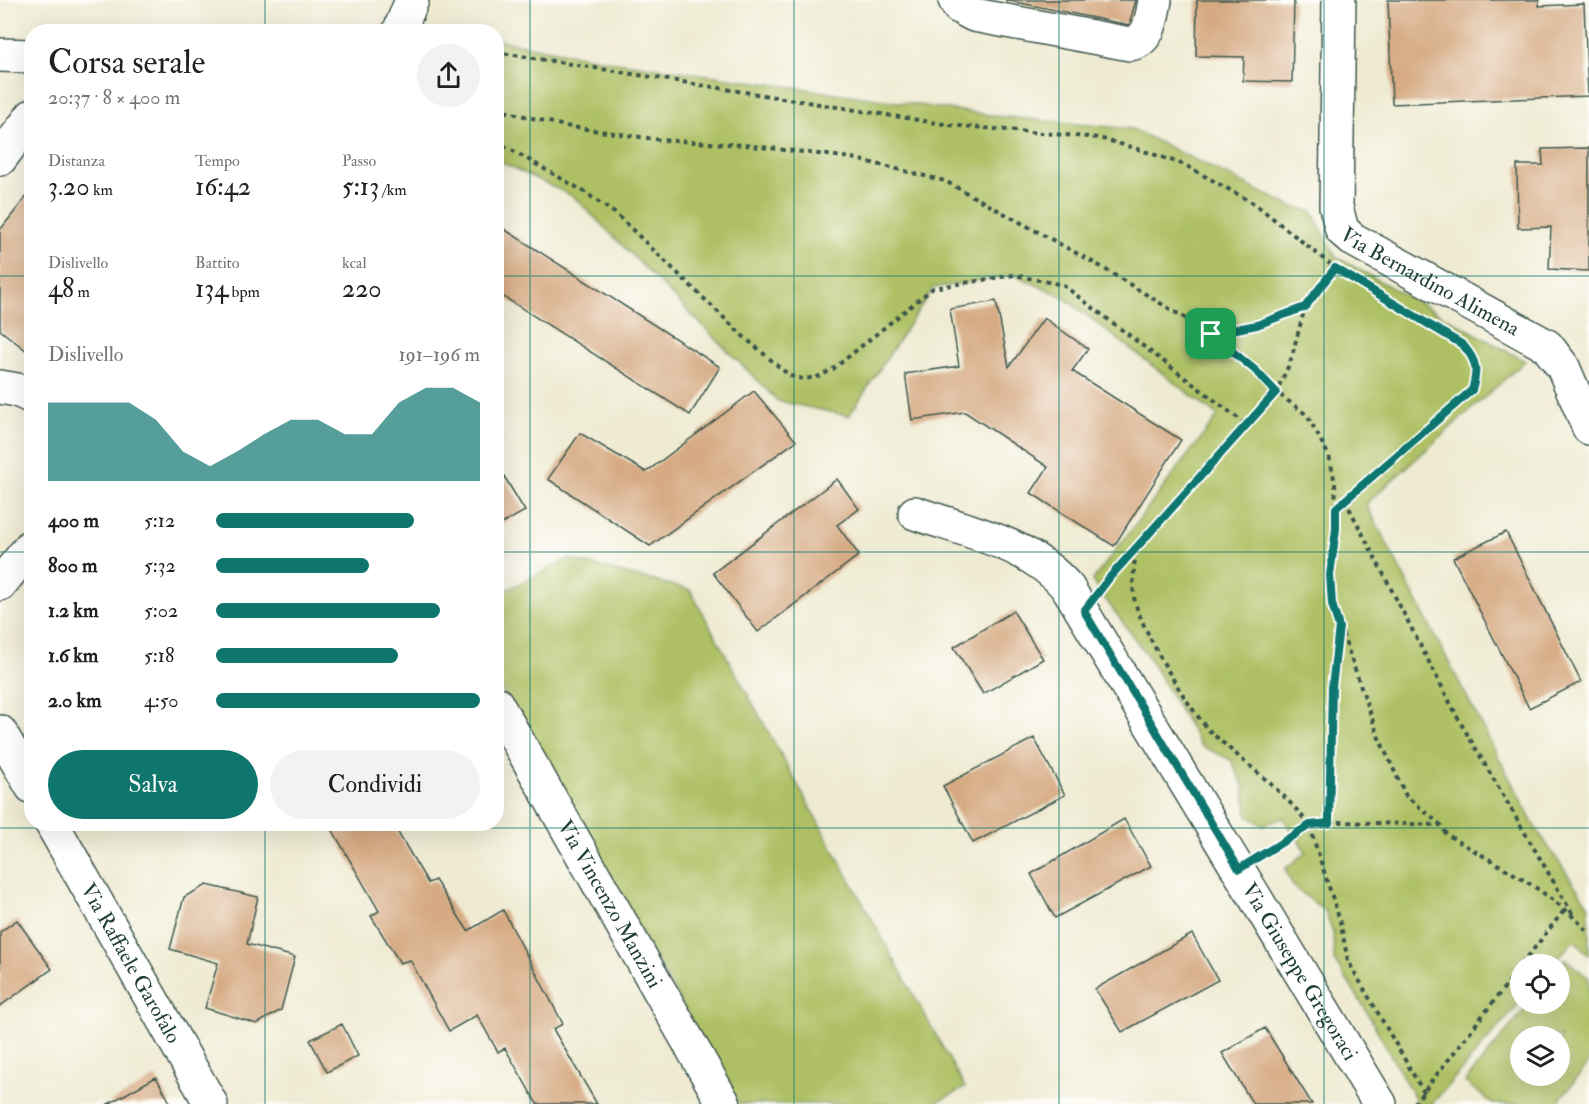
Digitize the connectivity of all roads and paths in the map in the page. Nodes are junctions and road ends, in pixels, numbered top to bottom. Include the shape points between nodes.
1 (412, 0) edge
2 (955, 0) edge
3 (1155, 0) edge
4 (1339, 0) edge
5 (402, 24) edge
6 (504, 53) edge
7 (0, 55) edge
8 (24, 56) edge
9 (504, 111) edge
10 (24, 127) edge
11 (504, 146) edge
12 (0, 159) edge
13 (1358, 242) junction
14 (1335, 268) junction
15 (1305, 307) junction
16 (1211, 334) junction
17 (0, 387) edge
18 (1276, 392) junction
19 (24, 393) edge
20 (1247, 425) junction
21 (1589, 428) edge
22 (1345, 500) junction
23 (1336, 508) junction
24 (915, 513) dead end
25 (1135, 551) junction
26 (24, 555) edge
27 (0, 584) edge
28 (1084, 611) junction
29 (1339, 627) junction
30 (504, 717) edge
31 (0, 732) edge
32 (24, 773) edge
33 (1329, 823) junction
34 (1310, 825) junction
35 (1441, 825) junction
36 (56, 831) edge
37 (1239, 869) junction
38 (1565, 909) junction
39 (1575, 917) junction
40 (1589, 933) edge
41 (1530, 954) edge
42 (1510, 981) edge
43 (1424, 1093) junction
44 (211, 1104) edge
45 (724, 1104) edge
46 (1380, 1104) edge
47 (1414, 1104) edge

1 - 5 street
2 - 3 street via 974,15 1130,44 1145,36
4 - 13 street, Via Bernardino Alimena via 1336,207 1342,230
6 - 14 path via 949,125 1100,138 1185,165 1255,204
7 - 8 street
9 - 16 path via 565,126 661,140 852,158 945,181 1098,265
10 - 12 street
11 - 20 path via 616,214 790,376 817,377 832,370 933,288 1014,275 1063,285
13 - 14 path
13 - 21 street, Via Bernardino Alimena via 1539,340 1559,360
14 - 15 path
14 - 22 path via 1463,345 1474,358 1477,372 1472,390
15 - 16 path via 1257,325
15 - 18 path via 1290,363
16 - 18 path
17 - 19 street
18 - 20 path
18 - 23 path via 1307,415 1329,456
20 - 25 path
22 - 23 path
22 - 39 path via 1459,720
23 - 29 path via 1330,575
24 - 28 street, Via Giuseppe Gregoraci via 1034,558 1063,582
25 - 28 path
25 - 34 path via 1134,598 1145,626 1195,711 1212,734 1291,801
26 - 27 street
28 - 37 street, Via Giuseppe Gregoraci
29 - 33 path via 1332,687
29 - 35 path via 1379,738 1406,796
30 - 45 street, Via Vincenzo Manzini
31 - 32 street
33 - 34 path
33 - 35 path
34 - 37 path
34 - 43 path via 1340,921 1348,961
35 - 38 path via 1446,834
36 - 44 street, Via Raffaele Garofalo
37 - 46 street, Via Giuseppe Gregoraci
38 - 39 path
38 - 41 path
39 - 40 path
42 - 43 path
43 - 47 path

